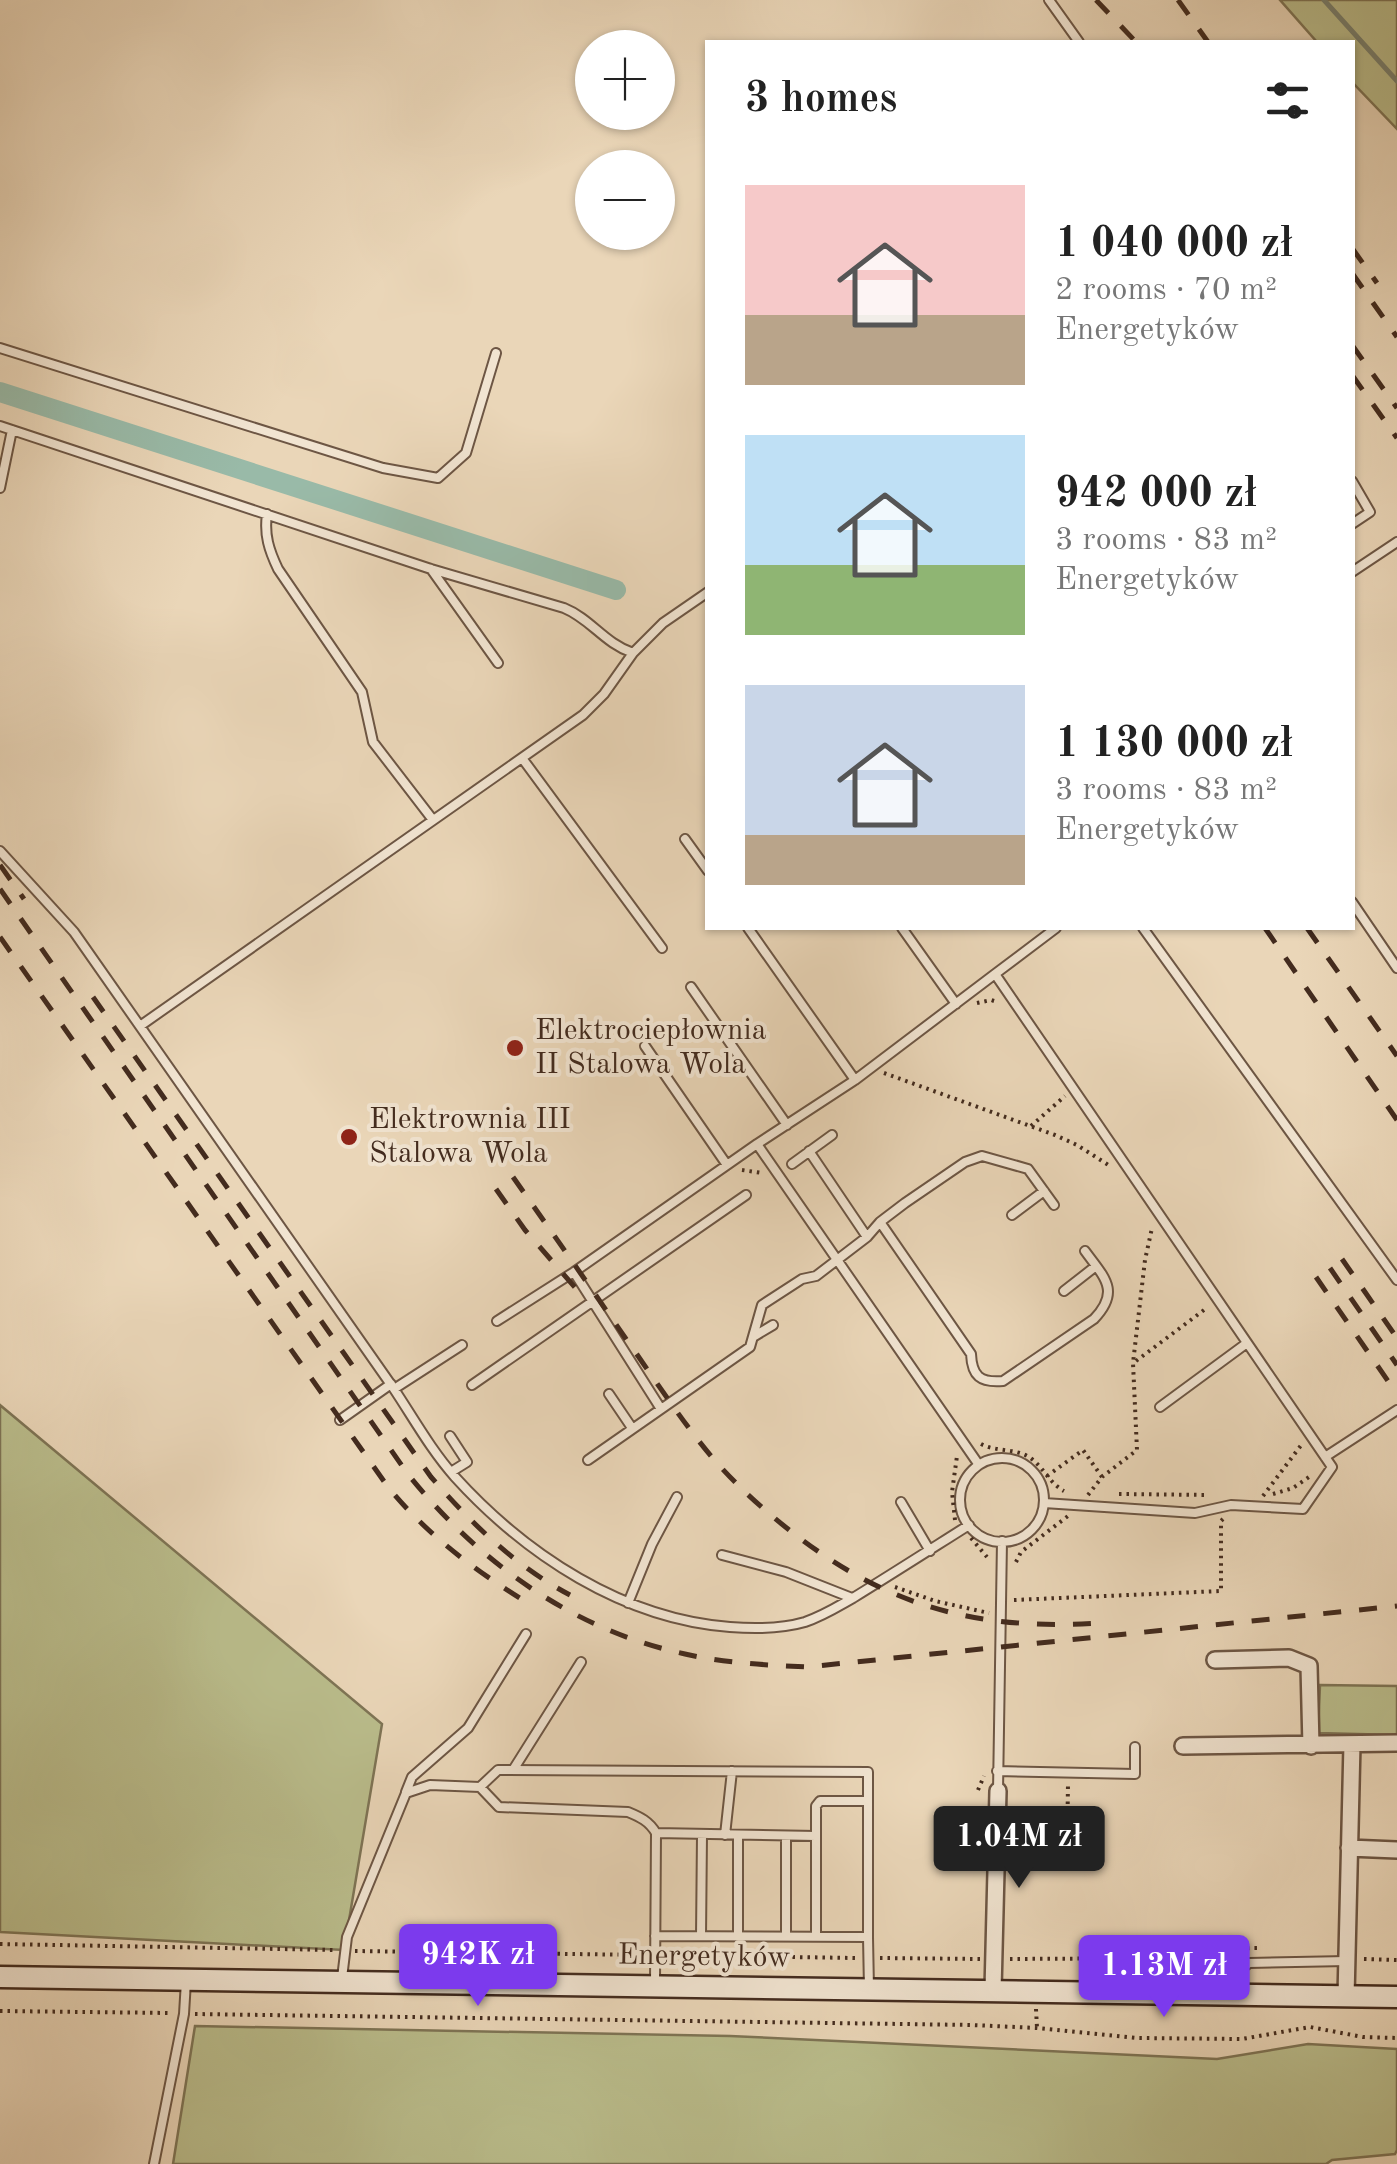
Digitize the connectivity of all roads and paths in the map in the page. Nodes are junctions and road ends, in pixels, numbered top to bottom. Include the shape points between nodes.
1 (1049, 0) edge
2 (1078, 40) edge
3 (0, 348) edge
4 (496, 353) dead end
5 (0, 426) edge
6 (12, 430) junction
7 (1355, 486) edge
8 (0, 488) edge
9 (266, 514) junction
10 (1355, 522) edge
11 (1397, 542) edge
12 (1355, 566) edge
13 (431, 569) junction
14 (705, 594) edge
15 (634, 653) junction
16 (498, 662) dead end
17 (522, 758) junction
18 (433, 820) junction
19 (685, 839) dead end
20 (0, 850) edge
21 (705, 867) edge
22 (1355, 906) edge
23 (749, 930) edge
24 (903, 930) edge
25 (1053, 930) edge
26 (1144, 930) edge
27 (662, 948) dead end
28 (1397, 968) edge
29 (994, 974) junction
30 (691, 987) dead end
31 (1001, 1003) dead end
32 (956, 1004) junction
33 (975, 1004) dead end
34 (140, 1026) junction
35 (645, 1046) dead end
36 (878, 1070) dead end
37 (855, 1080) junction
38 (1065, 1096) dead end
39 (787, 1125) junction
40 (1031, 1126) junction
41 (832, 1135) dead end
42 (757, 1144) junction
43 (809, 1152) junction
44 (1108, 1157) dead end
45 (729, 1164) junction
46 (792, 1164) dead end
47 (769, 1180) dead end
48 (1044, 1190) junction
49 (746, 1195) dead end
50 (1054, 1205) dead end
51 (1012, 1216) dead end
52 (880, 1222) junction
53 (1163, 1237) dead end
54 (867, 1238) junction
55 (1085, 1251) dead end
56 (836, 1260) junction
57 (1096, 1266) junction
58 (574, 1272) junction
59 (1397, 1280) edge
60 (1064, 1291) dead end
61 (592, 1302) junction
62 (1210, 1305) dead end
63 (498, 1321) dead end
64 (773, 1326) dead end
65 (752, 1337) junction
66 (1247, 1343) junction
67 (462, 1345) dead end
68 (1133, 1363) junction
69 (472, 1385) dead end
70 (392, 1386) junction
71 (610, 1394) dead end
72 (1160, 1407) dead end
73 (660, 1409) junction
74 (1397, 1410) edge
75 (340, 1420) dead end
76 (632, 1428) junction
77 (450, 1436) dead end
78 (978, 1442) dead end
79 (955, 1449) dead end
80 (1312, 1453) dead end
81 (1325, 1457) junction
82 (588, 1460) dead end
83 (979, 1465) junction
84 (452, 1472) junction
85 (1314, 1472) dead end
86 (1047, 1476) junction
87 (1102, 1477) junction
88 (1072, 1492) dead end
89 (1109, 1494) dead end
90 (1224, 1496) dead end
91 (676, 1497) dead end
92 (900, 1502) dead end
93 (1044, 1504) junction
94 (1231, 1505) junction
95 (1078, 1506) junction
96 (966, 1527) junction
97 (1002, 1542) junction
98 (930, 1551) junction
99 (722, 1555) dead end
100 (989, 1560) dead end
101 (1014, 1573) dead end
102 (881, 1582) junction
103 (1014, 1586) dead end
104 (852, 1598) junction
105 (990, 1600) dead end
106 (1014, 1600) junction
107 (628, 1603) junction
108 (1013, 1611) dead end
109 (526, 1634) dead end
110 (1215, 1660) dead end
111 (581, 1662) dead end
112 (1397, 1743) edge
113 (1352, 1744) junction
114 (1184, 1746) dead end
115 (1311, 1746) junction
116 (1135, 1747) dead end
117 (988, 1765) dead end
118 (513, 1770) junction
119 (732, 1771) junction
120 (998, 1771) junction
121 (1068, 1783) dead end
122 (480, 1787) junction
123 (978, 1790) dead end
124 (998, 1791) joint
125 (406, 1793) junction
126 (868, 1802) junction
127 (656, 1833) junction
128 (702, 1835) junction
129 (725, 1835) junction
130 (738, 1835) junction
131 (786, 1836) junction
132 (816, 1836) junction
133 (1348, 1848) junction
134 (1067, 1849) dead end
135 (1397, 1850) edge
136 (656, 1936) junction
137 (700, 1936) junction
138 (738, 1936) junction
139 (786, 1936) junction
140 (816, 1936) junction
141 (868, 1936) junction
142 (0, 1944) edge
143 (1258, 1948) dead end
144 (344, 1950) junction
145 (656, 1955) junction
146 (868, 1958) junction
147 (994, 1959) junction
148 (1397, 1960) edge
149 (1347, 1961) junction
150 (0, 1977) edge
151 (186, 1980) junction
152 (341, 1982) junction
153 (655, 1987) junction
154 (869, 1990) junction
155 (993, 1990) junction
156 (1221, 1996) junction
157 (1346, 1997) junction
158 (1397, 1998) edge
159 (0, 2011) edge
160 (184, 2014) junction
161 (1397, 2038) edge
162 (154, 2164) edge

1 - 2 lane
3 - 4 lane via 383,468 438,478 466,453
5 - 6 lane
6 - 8 lane
6 - 9 lane
7 - 10 lane via 1370,512
9 - 13 lane
9 - 18 lane via 268,550 278,569 362,692 374,742
11 - 12 lane
13 - 15 lane via 564,608
13 - 16 lane
14 - 15 lane
15 - 17 lane via 583,715
17 - 18 lane
17 - 27 lane
18 - 34 lane
19 - 21 lane
20 - 34 lane via 74,932
22 - 28 lane
23 - 37 lane
24 - 32 lane
25 - 29 lane
26 - 59 lane
29 - 32 lane
29 - 66 lane
30 - 39 lane
31 - 33 path
32 - 37 lane
34 - 70 lane
35 - 45 lane
36 - 40 path
37 - 39 lane
38 - 40 path
39 - 42 lane
40 - 44 path via 1118,1172
41 - 43 lane
42 - 45 lane
42 - 56 lane
43 - 46 lane
43 - 54 lane
45 - 47 path
45 - 58 lane
48 - 50 lane
48 - 51 lane
48 - 52 lane via 1028,1169 982,1156
49 - 61 lane
52 - 54 lane
52 - 57 lane via 971,1354 972,1368 992,1382 1003,1381 1104,1308 1108,1285
53 - 68 path via 1154,1223
54 - 56 lane
55 - 57 lane
56 - 65 lane via 762,1305
56 - 83 lane
57 - 60 lane
58 - 61 lane
58 - 63 lane
61 - 69 lane
61 - 73 lane
62 - 68 path
64 - 65 lane
65 - 73 lane via 750,1347
66 - 72 lane
66 - 81 lane
67 - 70 lane
68 - 87 path via 1137,1450
70 - 75 lane
70 - 84 lane
71 - 76 lane
73 - 76 lane
74 - 81 lane
76 - 82 lane
77 - 84 lane via 467,1462
78 - 86 path via 1026,1455
79 - 96 path via 952,1518
80 - 85 path via 1304,1441 1263,1496 1293,1488
81 - 94 lane via 1332,1466 1303,1509
83 - 93 lane via 1018,1460 1038,1478
83 - 96 lane via 962,1488
84 - 107 lane via 536,1549
86 - 87 path via 1083,1450
86 - 88 path
87 - 95 path
89 - 90 path
91 - 107 lane
92 - 98 lane
93 - 95 lane
93 - 97 lane via 1026,1534
94 - 95 lane via 1195,1513
94 - 106 path via 1221,1521 1220,1591
95 - 101 path via 1021,1552
96 - 97 lane
96 - 98 lane
96 - 100 path
97 - 120 lane
98 - 102 lane
99 - 104 lane
102 - 104 lane
102 - 105 path via 989,1617
103 - 106 path
104 - 107 lane via 806,1622 775,1628 708,1626
106 - 108 path
109 - 125 lane via 468,1728 412,1777
110 - 115 street via 1289,1658 1308,1666
111 - 118 lane
112 - 113 street
113 - 115 street
113 - 133 street
114 - 115 street
116 - 120 lane via 1135,1774
117 - 123 path
118 - 119 lane
118 - 122 lane via 498,1770
119 - 126 lane via 868,1772
119 - 129 lane
120 - 124 lane
121 - 134 path
122 - 125 lane via 430,1784
122 - 127 lane via 500,1807 628,1812
124 - 147 street
125 - 144 lane
126 - 132 lane via 820,1801
126 - 141 lane
127 - 128 lane
127 - 136 lane
128 - 129 lane
128 - 137 lane
129 - 130 lane
130 - 131 lane
130 - 138 lane
131 - 132 lane
131 - 139 lane
132 - 140 lane
133 - 135 street
133 - 149 street
136 - 137 lane
136 - 145 lane
137 - 138 lane
138 - 139 lane
139 - 140 lane
140 - 141 lane
141 - 146 lane
142 - 144 path
143 - 147 path via 1234,1951 1222,1969 1179,1958
144 - 145 path
144 - 152 lane
145 - 146 path
145 - 153 lane
146 - 147 path
146 - 154 lane
147 - 155 street
148 - 149 path
149 - 156 lane via 1249,1963
149 - 157 street
150 - 151 main road, Energetyków
151 - 152 main road, Energetyków
151 - 160 lane
152 - 153 main road, Energetyków
153 - 154 main road, Energetyków
154 - 155 main road, Energetyków
155 - 156 main road, Energetyków
156 - 157 main road, Energetyków
157 - 158 main road, Energetyków
159 - 160 path
160 - 161 path via 972,2025 1220,2040 1310,2027
160 - 162 lane

